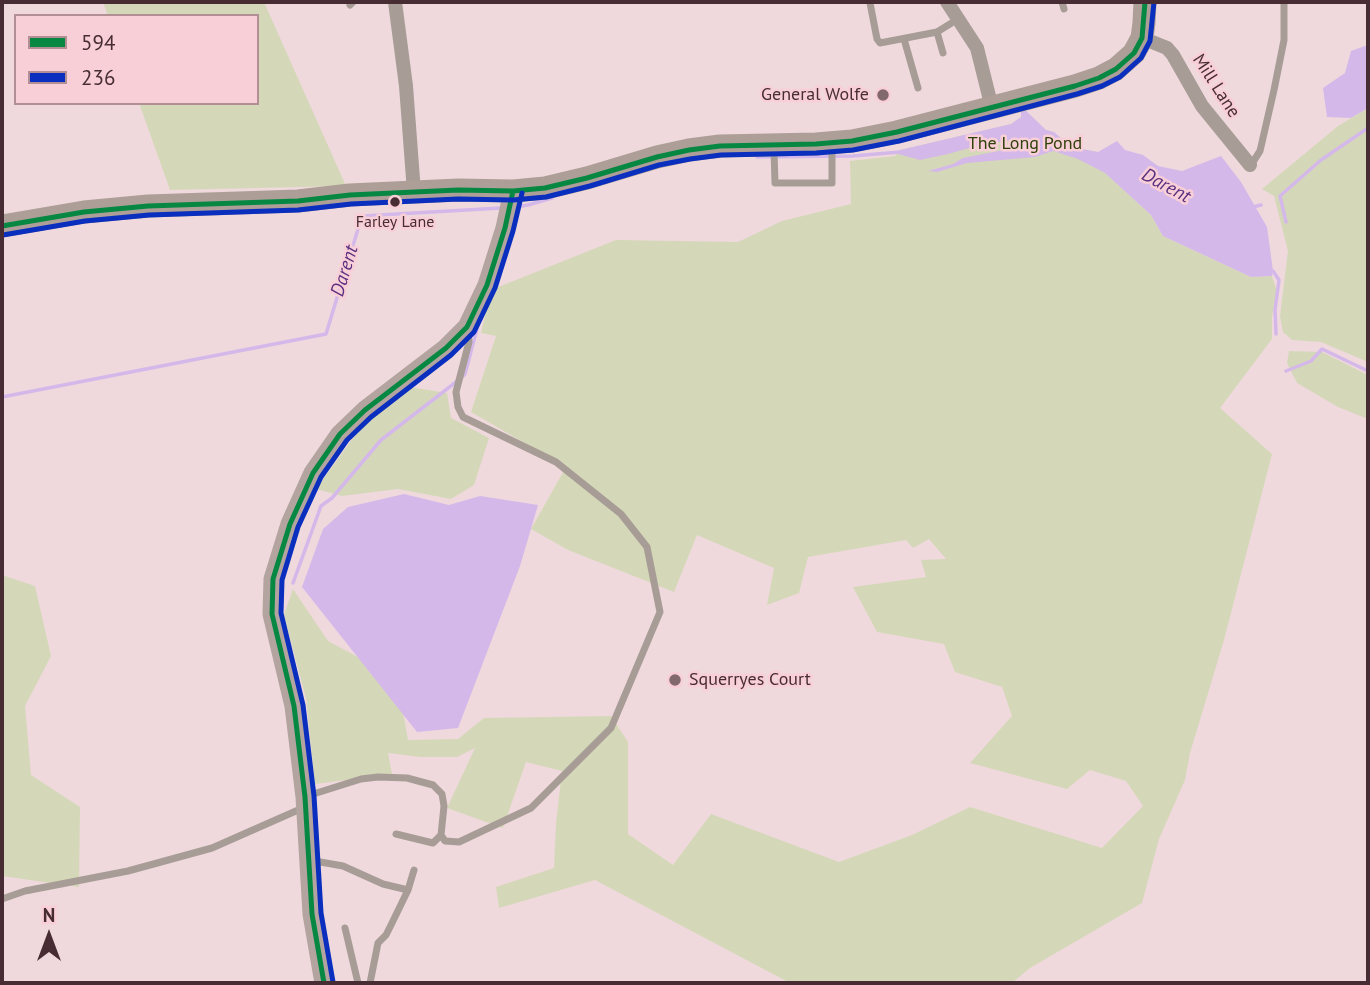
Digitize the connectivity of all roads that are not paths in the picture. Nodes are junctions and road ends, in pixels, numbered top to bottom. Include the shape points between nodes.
1 (396, 2) edge
2 (947, 2) edge
3 (1145, 2) edge
4 (1283, 2) edge
5 (870, 3) edge
6 (958, 19) junction
7 (937, 32) junction
8 (1142, 38) junction
9 (904, 39) junction
10 (943, 53) dead end
11 (918, 88) dead end
12 (992, 108) junction
13 (832, 153) junction
14 (774, 154) junction
15 (1250, 165) joint
16 (414, 192) junction
17 (510, 202) junction
18 (2, 226) edge
19 (467, 327) junction
20 (305, 802) junction
21 (396, 834) dead end
22 (441, 835) junction
23 (309, 860) junction
24 (414, 870) dead end
25 (408, 890) junction
26 (2, 899) edge
27 (345, 928) dead end
28 (324, 983) edge
29 (358, 983) edge
30 (370, 983) edge

1 - 16 street
2 - 6 street
3 - 8 main road
4 - 15 lane via 1284,40 1277,78 1260,151
5 - 9 lane via 878,41
6 - 7 lane
6 - 12 street via 977,48
7 - 9 lane
7 - 10 lane
8 - 12 main road via 1127,60 1098,78
8 - 15 street, Mill Lane via 1173,55 1206,112
9 - 11 lane
12 - 13 main road via 852,141
13 - 14 main road
13 - 14 lane via 832,183 775,183
14 - 17 main road via 720,146 688,150 545,188
16 - 17 main road via 458,190
16 - 18 main road via 148,206
17 - 19 street via 487,285
19 - 20 street via 340,434 313,473 290,524 273,579 272,614 294,706
19 - 22 lane via 469,342 456,392 463,417 556,462 621,514 647,547 660,612 611,728 531,808 459,842 445,841
20 - 22 lane via 361,779 407,778 433,785 442,794
20 - 23 street
20 - 26 lane via 212,848
21 - 22 lane via 433,843
23 - 25 lane via 343,866
23 - 28 street via 312,914
24 - 25 lane
25 - 30 lane via 378,943
27 - 29 lane

